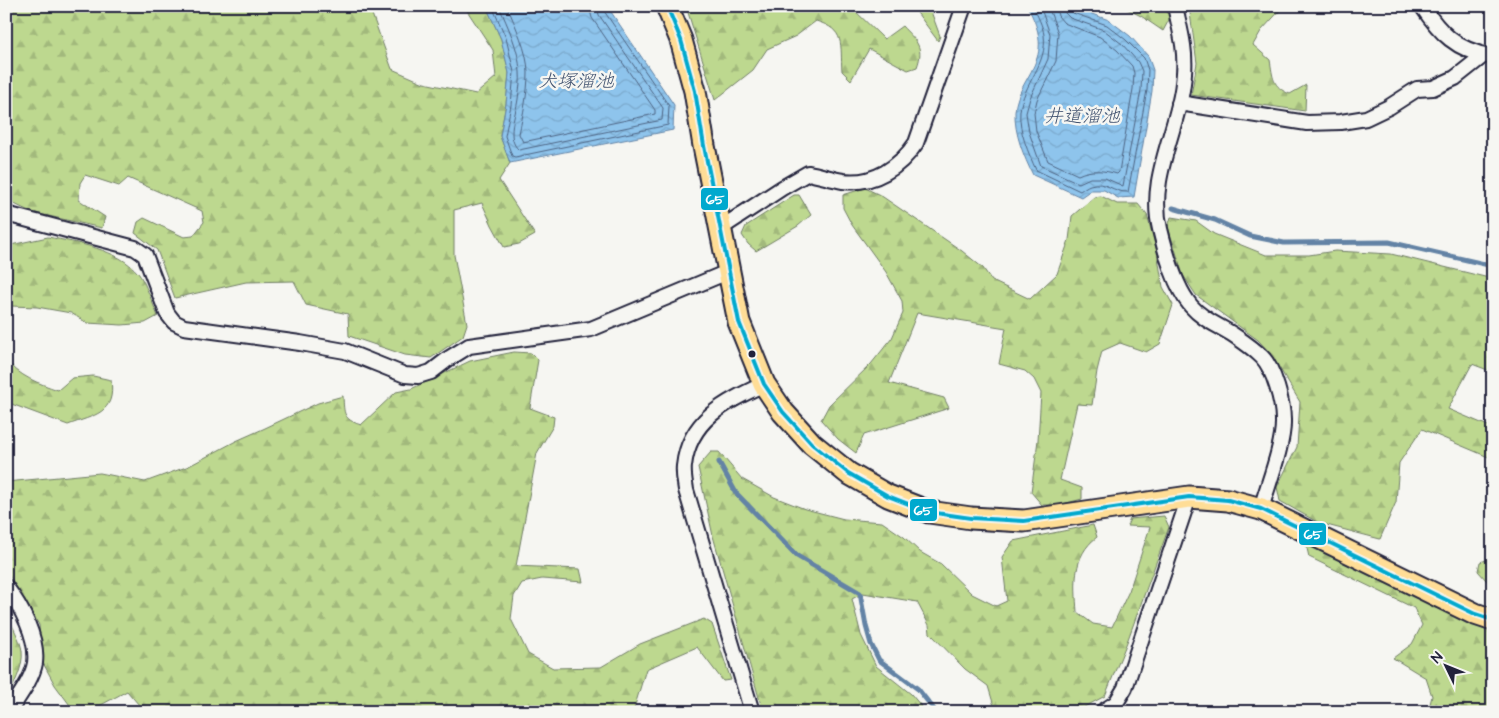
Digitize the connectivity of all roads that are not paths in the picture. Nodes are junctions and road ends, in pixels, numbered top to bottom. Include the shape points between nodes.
1 (667, 6) edge
2 (964, 6) edge
3 (1175, 6) edge
4 (1422, 6) edge
5 (1488, 55) edge
6 (1179, 103) junction
7 (6, 214) edge
8 (721, 228) junction
9 (730, 270) junction
10 (764, 384) junction
11 (1189, 497) junction
12 (1261, 509) junction
13 (6, 587) edge
14 (1493, 620) edge
15 (10, 712) edge
16 (752, 712) edge
17 (1102, 712) edge

1 - 8 main road via 681,40 695,90
2 - 8 street via 916,143 908,155 874,178 844,181 808,174
3 - 6 street via 1184,46 1184,75
4 - 5 street via 1449,40 1468,50
5 - 6 street via 1455,78 1433,88 1417,90 1366,118 1341,122 1307,123
6 - 12 street via 1158,183 1159,228 1180,290 1192,306 1205,319 1235,336 1263,358 1276,381 1284,421
7 - 9 street via 136,248 145,255 167,313 184,327 345,351 405,375 431,372 469,346 591,329
8 - 9 main road
9 - 10 main road via 739,322
10 - 11 main road via 812,444 841,467 888,496 928,512 1024,521
10 - 16 street via 713,412 696,431 684,467 686,490
11 - 12 main road via 1228,500
11 - 17 street via 1126,688 1116,703
12 - 14 main road
13 - 15 street via 28,624 35,663

